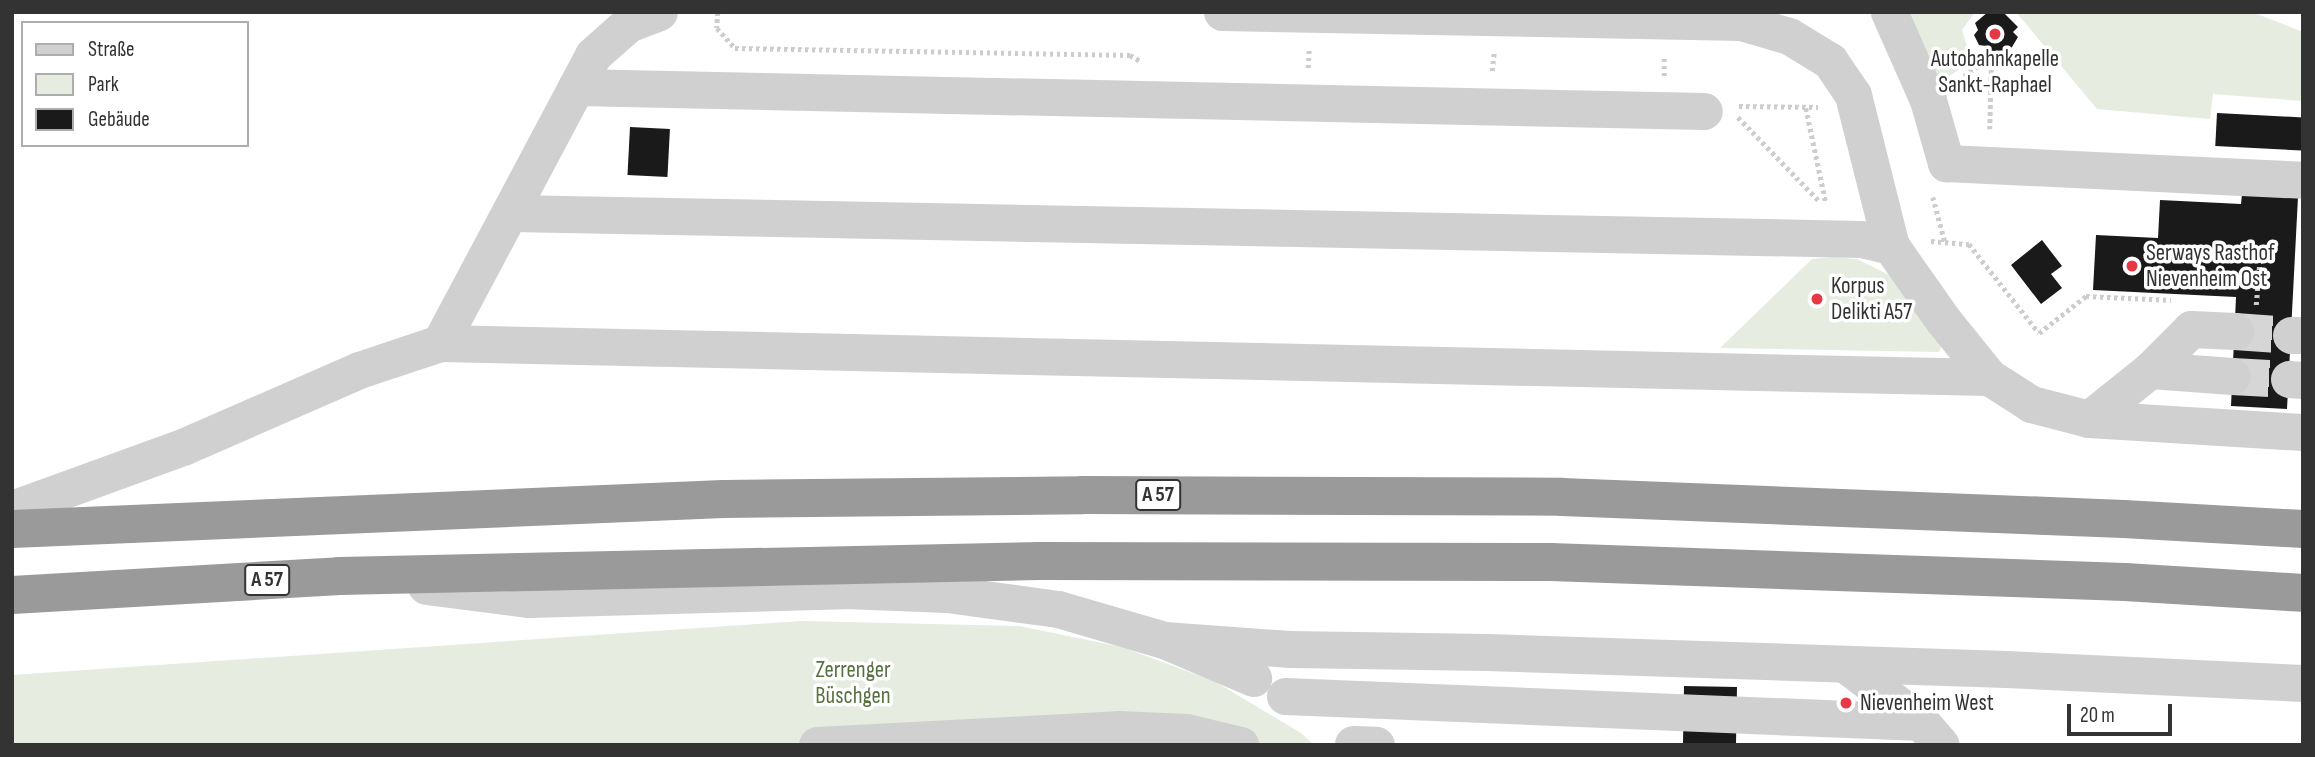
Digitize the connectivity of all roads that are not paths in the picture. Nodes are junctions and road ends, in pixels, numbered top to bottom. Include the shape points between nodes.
1 (659, 12) edge
2 (1222, 12) edge
3 (1889, 12) edge
4 (1685, 17) edge
5 (576, 87) junction
6 (1720, 113) road end
7 (2303, 180) edge
8 (510, 213) junction
9 (1889, 238) junction
10 (2239, 318) tunnel mouth
11 (440, 343) junction
12 (2150, 370) junction
13 (2232, 376) tunnel mouth
14 (1989, 377) junction
15 (2089, 419) junction
16 (2303, 432) edge
17 (12, 509) edge
18 (12, 529) edge
19 (2303, 529) edge
20 (338, 576) junction
21 (2303, 593) edge
22 (12, 595) edge
23 (1164, 640) junction
24 (1845, 664) junction
25 (1253, 678) dead end
26 (2303, 683) edge
27 (1285, 696) dead end
28 (1931, 733) edge
29 (817, 745) edge
30 (1240, 745) edge

1 - 5 lane via 628,24 593,55
2 - 4 lane
3 - 7 lane via 1928,100 1946,163
4 - 9 lane via 1741,22 1789,36 1830,61 1853,95
5 - 6 lane
5 - 8 lane
8 - 9 lane
8 - 11 lane
9 - 14 lane via 1943,320
10 - 12 lane via 2191,329
11 - 14 lane
11 - 17 lane via 359,370 185,446
12 - 13 lane
12 - 15 lane
14 - 15 lane via 2031,404
15 - 16 lane
18 - 19 highway, A 57 via 723,499 1097,495 1562,497
20 - 21 highway, A 57 via 1039,561 1550,562 2126,582
20 - 22 highway, A 57
20 - 23 lane via 529,598 845,590 947,594 1058,609
23 - 24 lane via 1290,649
23 - 25 lane
24 - 26 lane
24 - 28 lane
27 - 28 lane
29 - 30 lane via 1118,729 1186,732

